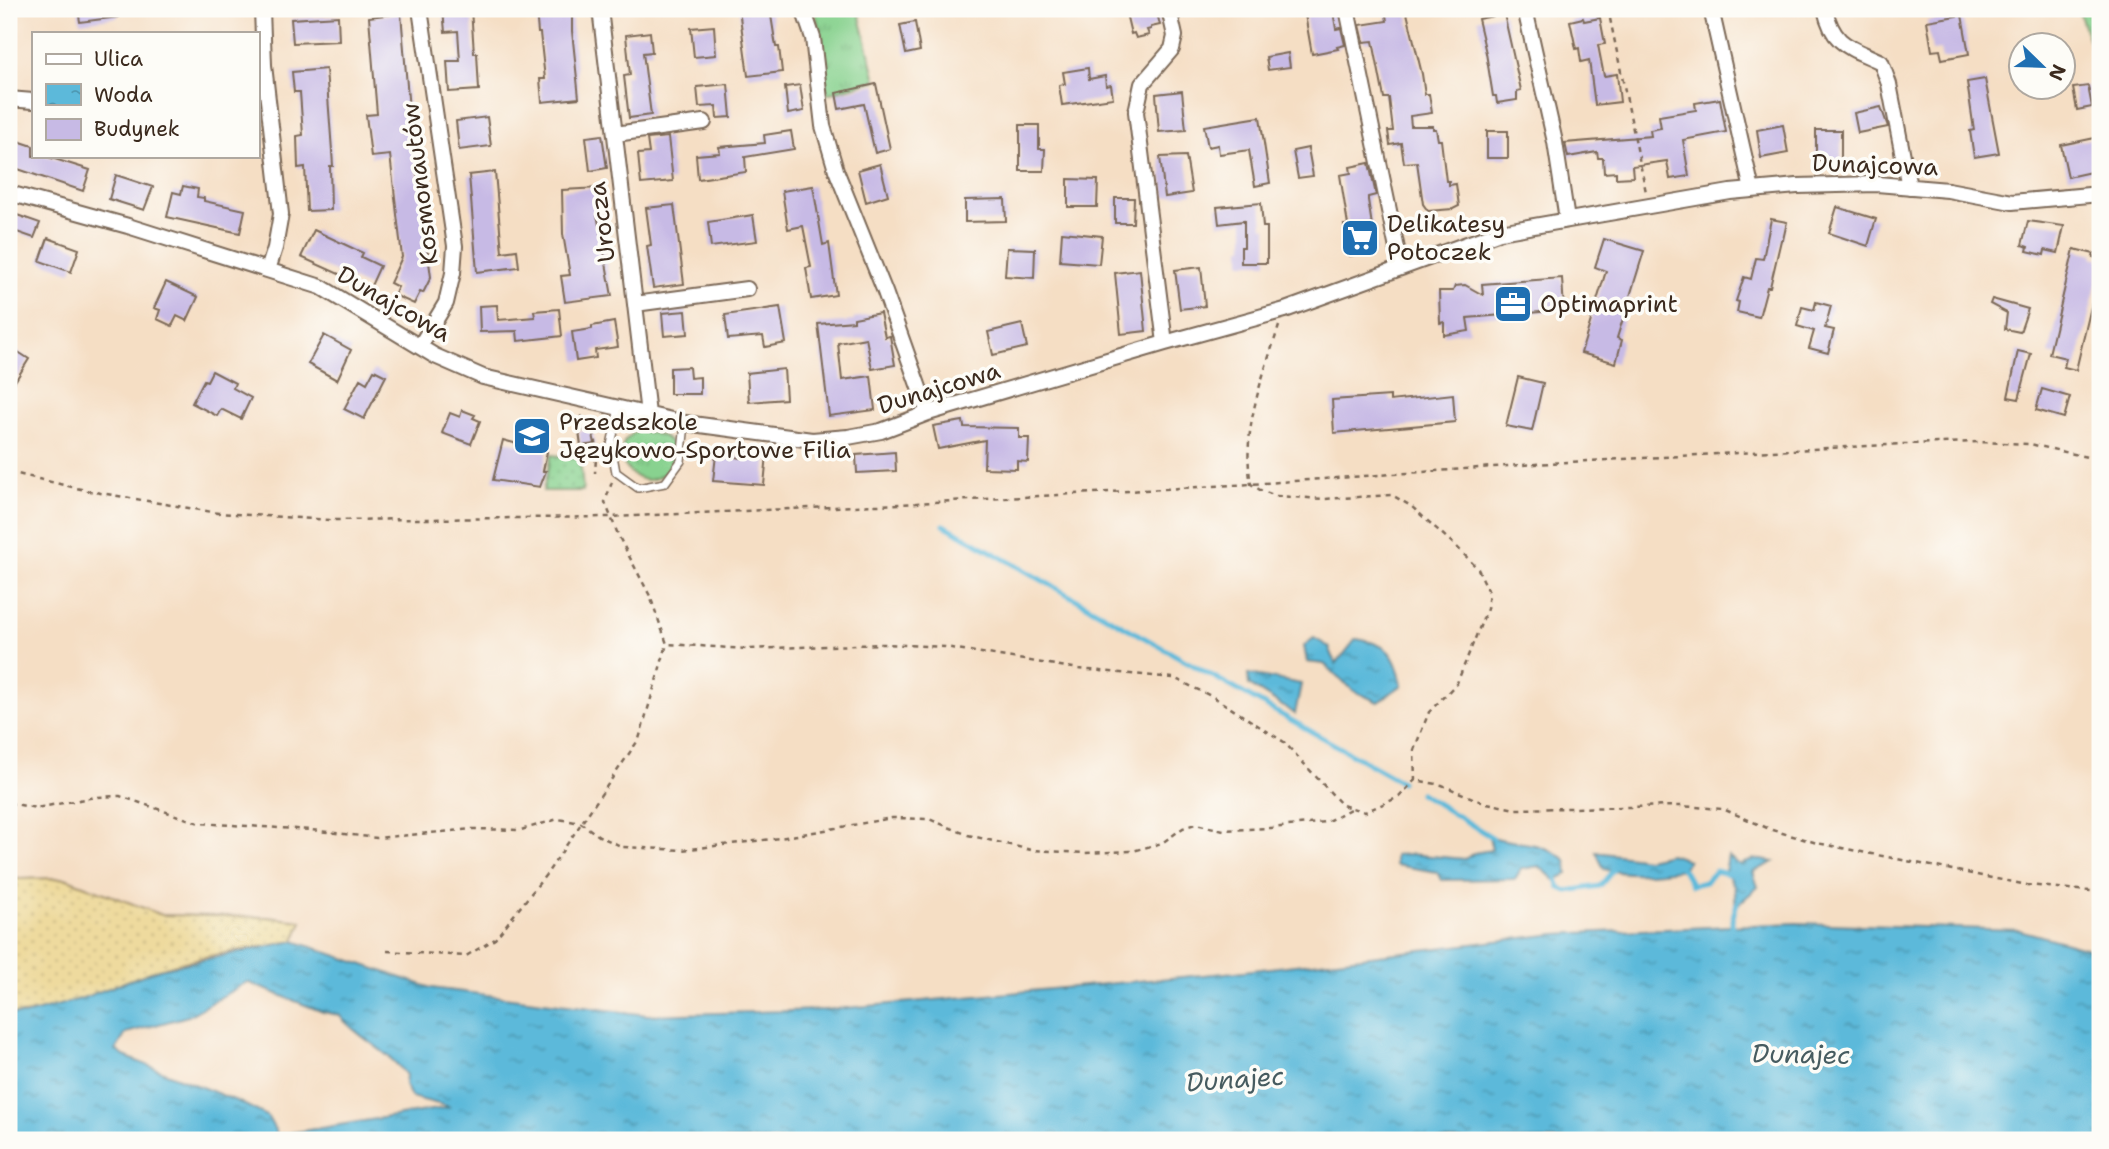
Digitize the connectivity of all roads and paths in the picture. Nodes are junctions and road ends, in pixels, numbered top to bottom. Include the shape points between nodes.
1 (262, 9) edge
2 (420, 9) edge
3 (600, 9) edge
4 (803, 9) edge
5 (1168, 9) edge
6 (1347, 9) edge
7 (1525, 9) edge
8 (1608, 9) edge
9 (1711, 9) edge
10 (1825, 9) edge
11 (9, 99) edge
12 (32, 100) edge
13 (704, 122) dead end
14 (615, 134) junction
15 (1909, 187) junction
16 (1752, 190) junction
17 (9, 192) edge
18 (2100, 194) edge
19 (1649, 206) junction
20 (1567, 220) junction
21 (1401, 268) junction
22 (268, 270) junction
23 (747, 289) dead end
24 (635, 303) junction
25 (1285, 310) junction
26 (1165, 343) junction
27 (420, 346) junction
28 (569, 396) junction
29 (619, 408) junction
30 (928, 413) junction
31 (648, 414) junction
32 (685, 423) junction
33 (2100, 460) edge
34 (9, 472) edge
35 (616, 472) junction
36 (595, 473) dead end
37 (1251, 484) junction
38 (611, 517) junction
39 (667, 644) junction
40 (1415, 780) junction
41 (9, 803) edge
42 (1352, 808) junction
43 (581, 823) junction
44 (2100, 892) edge
45 (387, 951) dead end

1 - 22 street via 281,214
2 - 27 street, Kosmonautów via 455,246 446,303
3 - 14 street, Urocza
4 - 30 street via 813,38 824,126 836,170
5 - 26 street via 1175,36 1172,49 1142,85 1136,112
6 - 21 street
7 - 20 street
8 - 19 path
9 - 16 street
10 - 15 street via 1829,27 1840,42 1881,62
11 - 12 street
13 - 14 street
14 - 24 street, Urocza
15 - 16 street, Dunajcowa via 1810,185
15 - 18 street, Dunajcowa via 2012,202
16 - 19 street, Dunajcowa
17 - 22 street, Dunajcowa
19 - 20 street, Dunajcowa
20 - 21 street, Dunajcowa via 1500,232
21 - 25 street, Dunajcowa
22 - 27 street, Dunajcowa via 321,287
23 - 24 street
24 - 31 street, Urocza
25 - 26 street, Dunajcowa
25 - 37 path via 1249,431
26 - 30 street, Dunajcowa
27 - 28 street, Dunajcowa via 483,377
28 - 29 street, Dunajcowa
28 - 36 path via 567,408 586,419 596,436
29 - 31 street, Dunajcowa
29 - 35 lane via 611,445
30 - 32 street, Dunajcowa via 880,430 813,440
31 - 32 street, Dunajcowa
32 - 35 lane via 681,461 665,483 638,488
33 - 37 path via 2029,444 1904,444
34 - 38 path via 218,513 330,520
35 - 38 path via 605,502
37 - 38 path
37 - 40 path via 1276,496 1392,495 1411,506 1478,569 1489,592 1487,609 1457,683 1429,712 1414,750
38 - 39 path via 650,596
39 - 42 path via 747,649 883,644 945,647 1079,669 1174,678 1215,698 1283,742 1342,805
39 - 43 path via 639,739
40 - 42 path via 1399,797 1364,812
40 - 44 path via 1514,809 1723,809 1817,844 2027,886
41 - 43 path via 36,808 120,796 199,823 377,838 472,829 521,830 558,819
42 - 43 path via 1326,822 1271,828 1224,830 1195,824 1162,843 1133,851 1085,853 1031,850 968,835 929,819 892,818 682,850 623,848
43 - 45 path via 495,939 466,956

